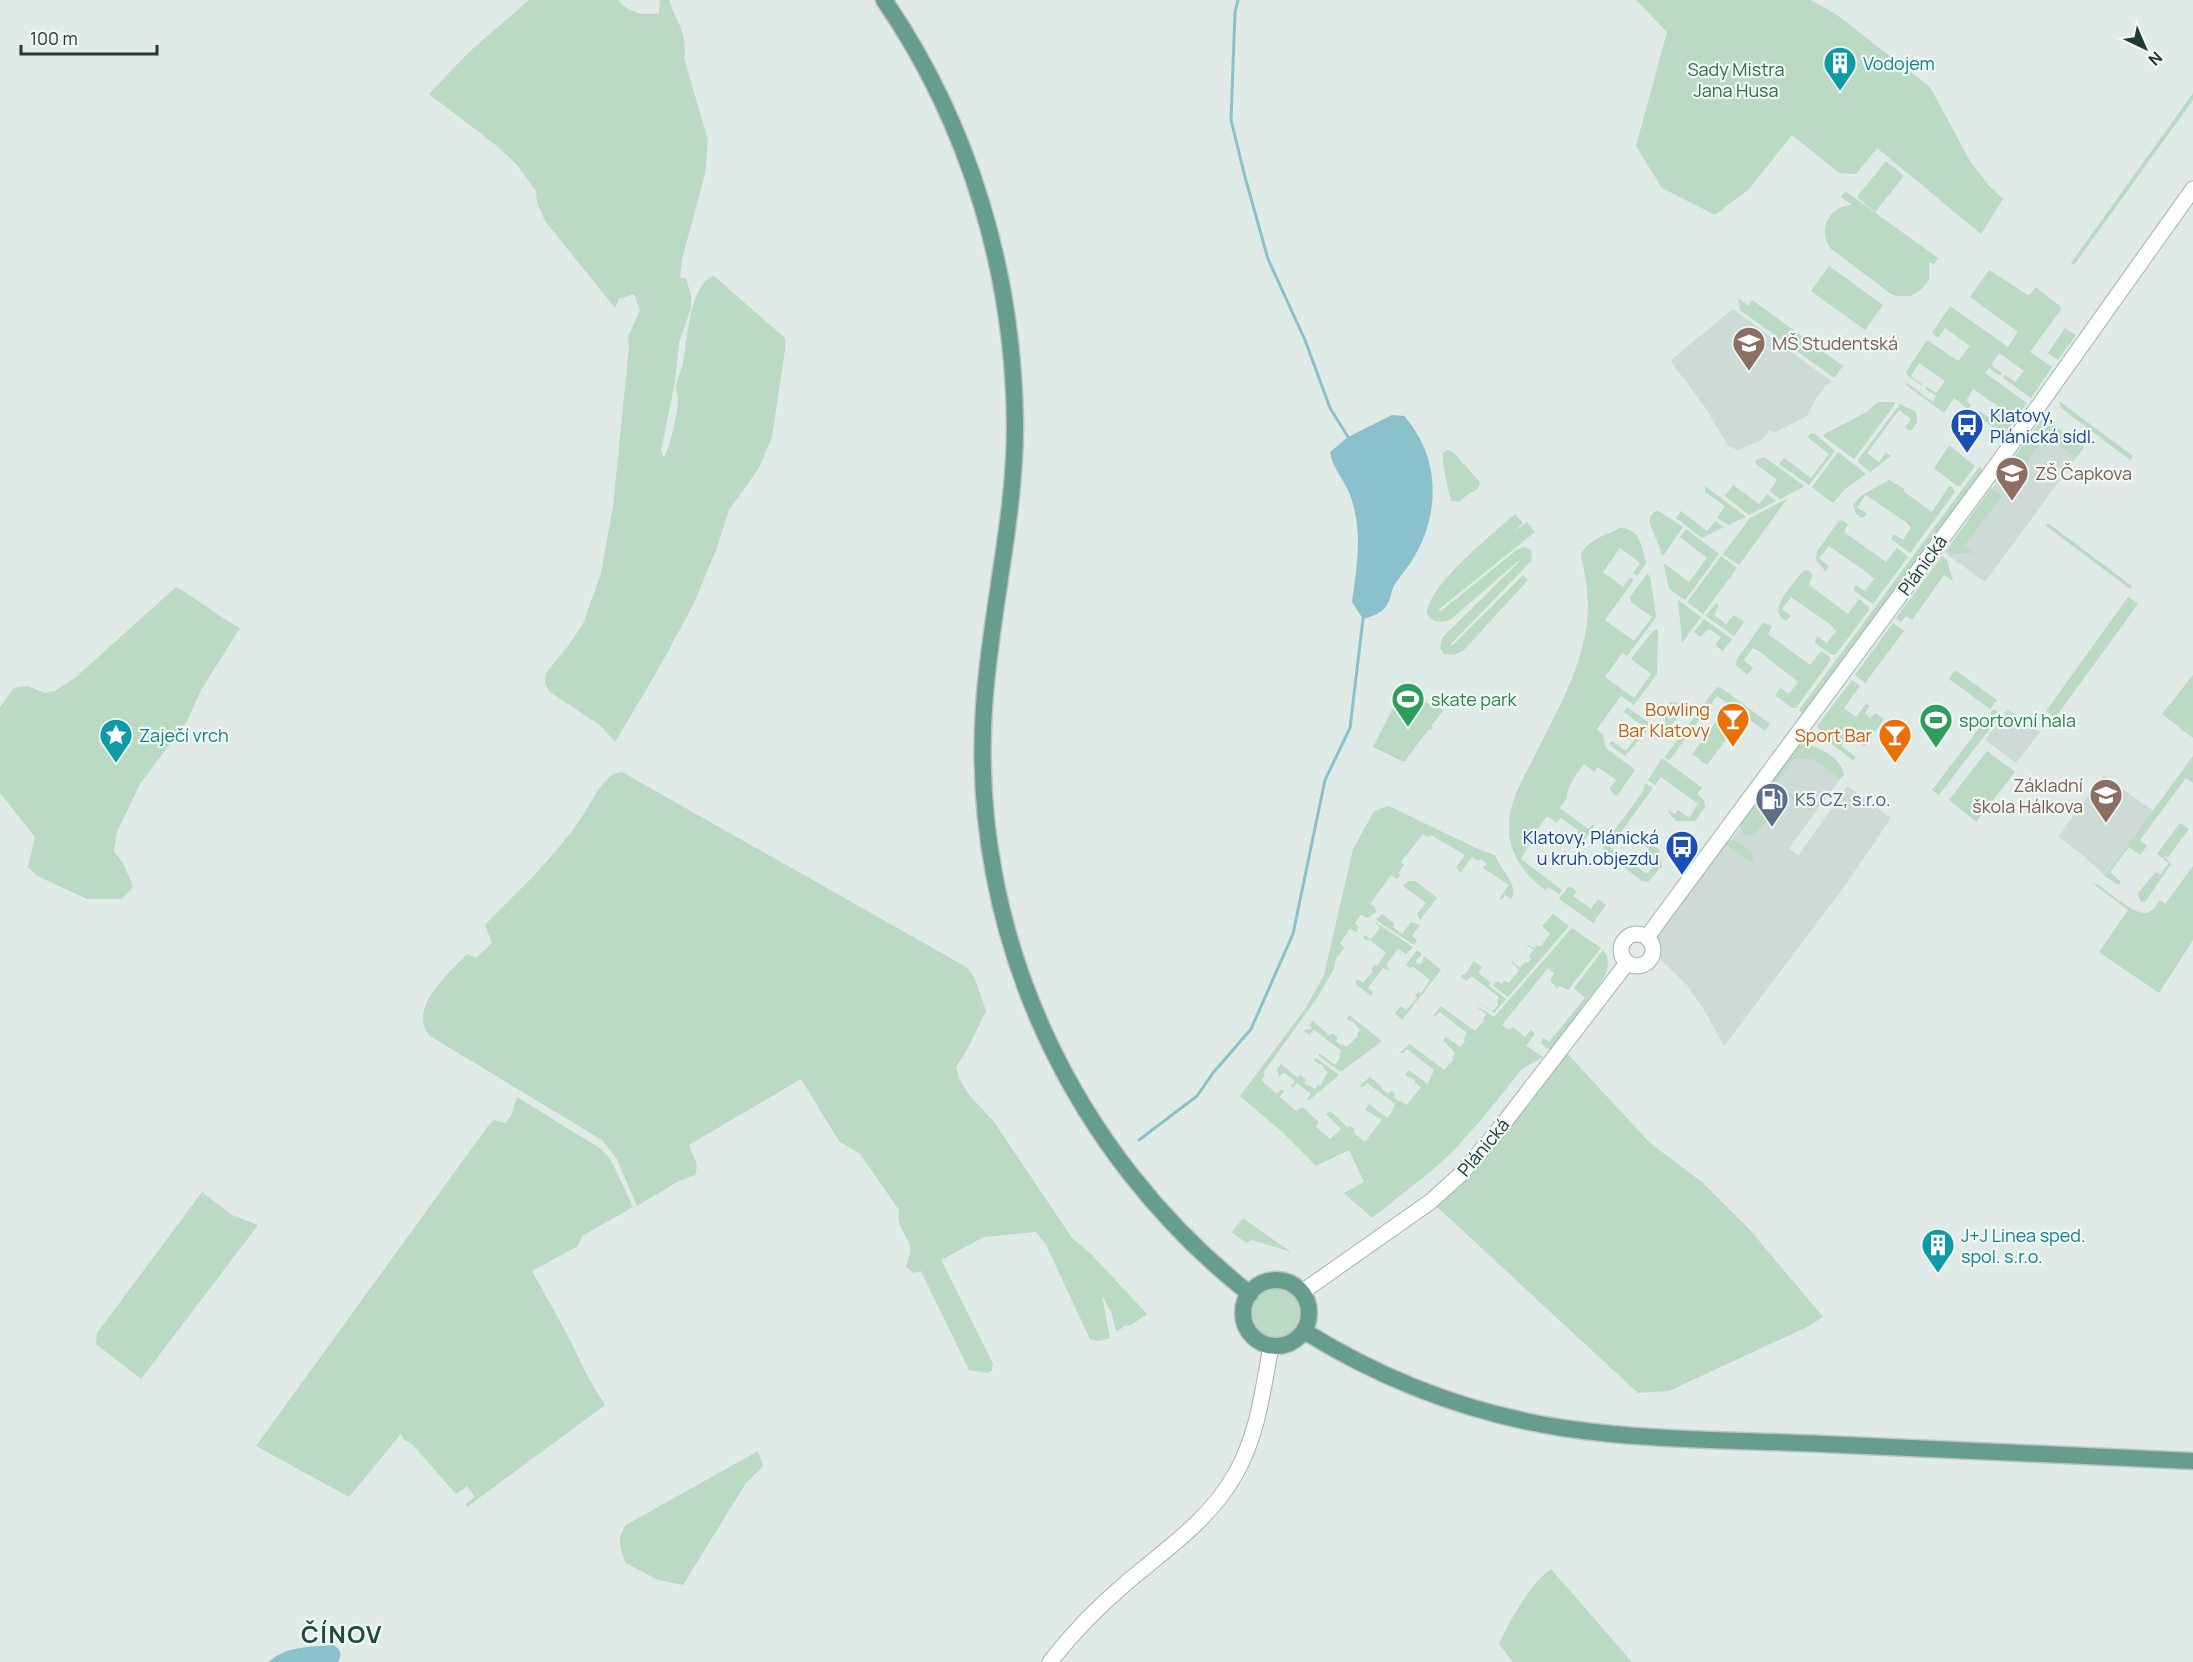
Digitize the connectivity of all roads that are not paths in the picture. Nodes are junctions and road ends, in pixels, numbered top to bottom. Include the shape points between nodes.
1 (884, 0) edge
2 (2193, 189) edge
3 (1647, 938) junction
4 (1627, 963) junction
5 (1302, 1292) junction
6 (1250, 1294) junction
7 (1304, 1331) junction
8 (1271, 1346) junction
9 (2193, 1461) edge
10 (1050, 1662) edge

1 - 6 main road via 933,81 970,169 992,239 1009,329 1013,465 987,668 983,740 988,838 1008,935 1043,1032 1099,1132 1163,1214
2 - 3 main road, Plánická via 1998,463
3 - 4 main road via 1653,948 1650,960 1639,966
3 - 4 main road via 1635,934 1624,940 1620,951
4 - 5 main road, Plánická via 1460,1175 1430,1202
5 - 6 main road via 1277,1280 1264,1283
5 - 7 main road via 1309,1311
6 - 8 main road via 1244,1309 1246,1325 1257,1340
7 - 8 main road via 1285,1345
7 - 9 main road via 1364,1365 1435,1395 1561,1428 1665,1437
8 - 10 main road via 1258,1416 1229,1484 1207,1513 1103,1604

